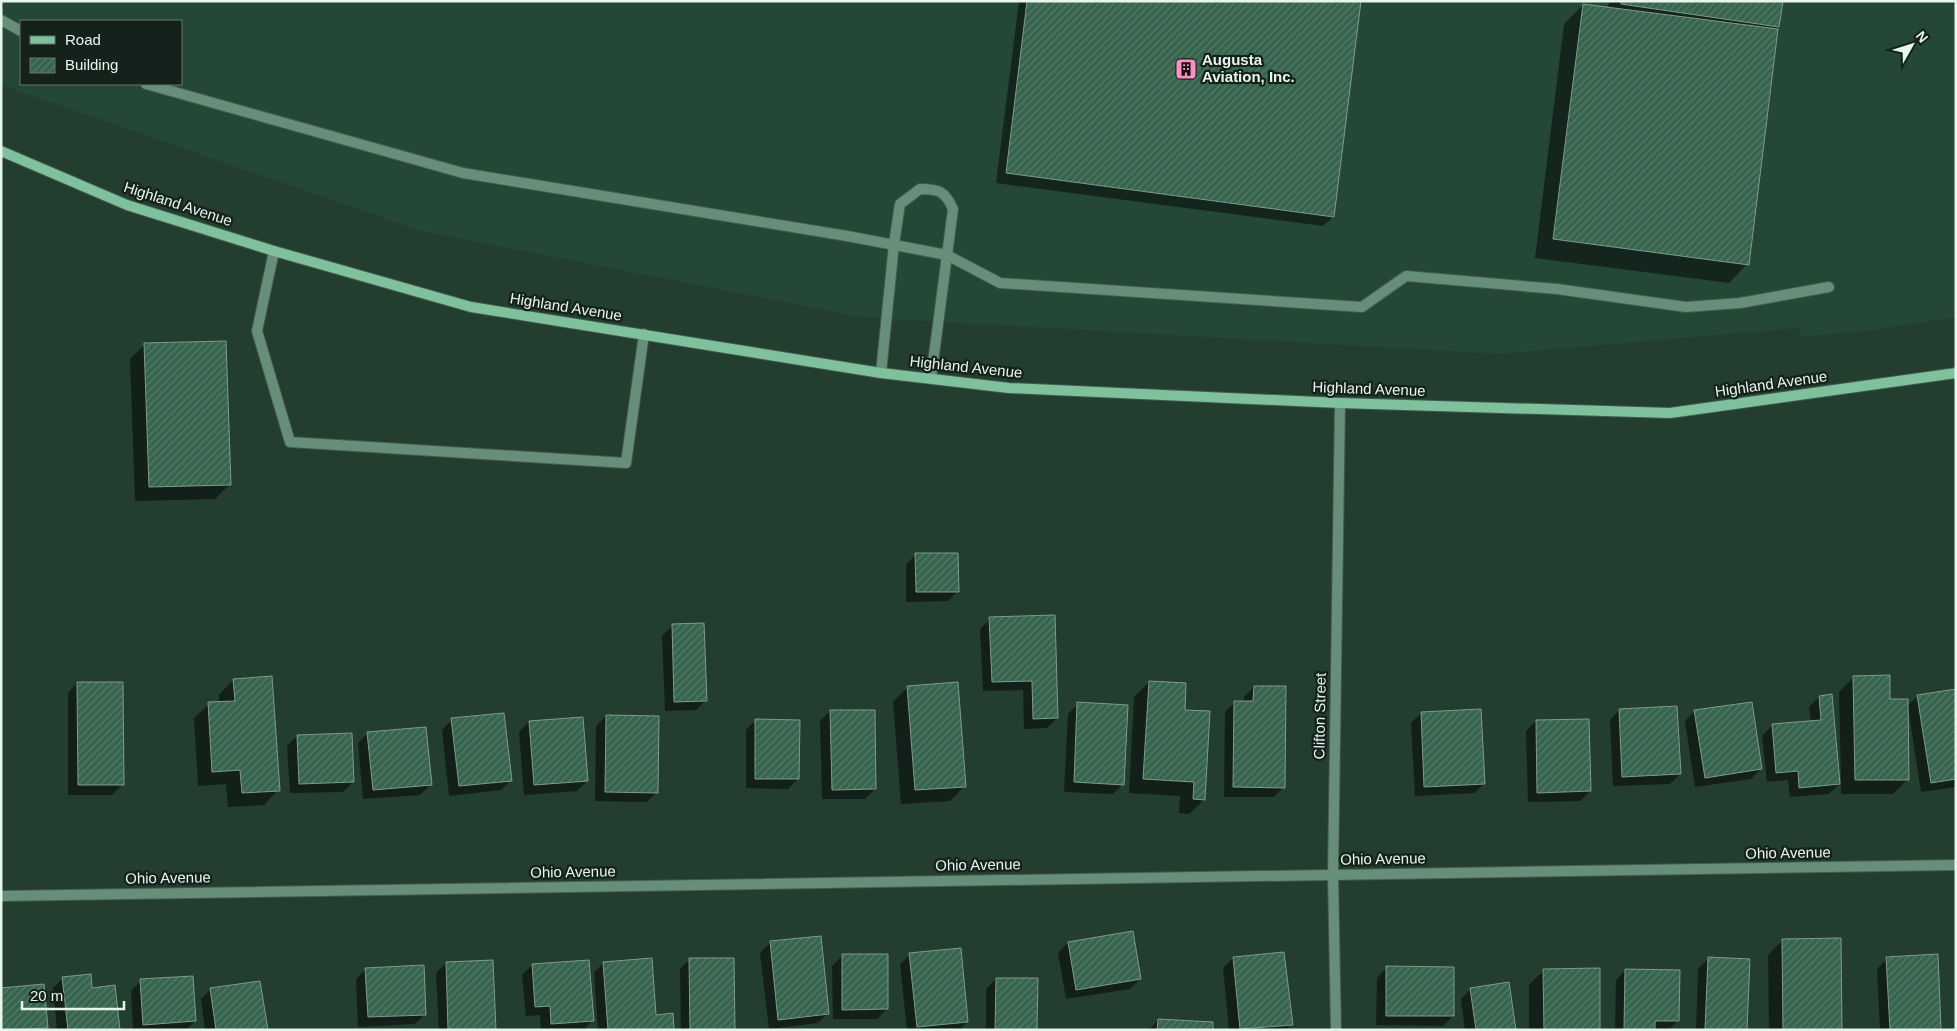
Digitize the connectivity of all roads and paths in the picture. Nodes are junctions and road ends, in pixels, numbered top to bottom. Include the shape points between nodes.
1 (1, 20) edge
2 (20, 30) edge
3 (150, 85) edge
4 (1, 151) edge
5 (894, 244) junction
6 (274, 251) junction
7 (947, 255) junction
8 (1829, 288) dead end
9 (644, 334) junction
10 (881, 373) junction
11 (1956, 373) edge
12 (931, 378) junction
13 (1340, 403) junction
14 (1956, 866) edge
15 (1333, 875) junction
16 (1, 896) edge
17 (1336, 1030) edge

1 - 2 street
3 - 5 street via 463,172
4 - 6 main road, Highland Avenue via 127,205
5 - 7 street
5 - 7 street via 900,204 920,189 935,189 947,196 953,209
5 - 10 street
6 - 9 main road, Highland Avenue via 471,307
6 - 9 street via 257,330 290,442 626,463
7 - 8 street via 1000,283 1362,307 1406,276 1557,289 1686,306 1740,303
7 - 12 street
9 - 10 main road, Highland Avenue
10 - 12 main road, Highland Avenue
11 - 13 main road, Highland Avenue via 1670,413
12 - 13 main road, Highland Avenue via 1008,388
13 - 15 street, Clifton Street
14 - 15 street, Ohio Avenue
15 - 16 street, Ohio Avenue
15 - 17 street, Clifton Street

